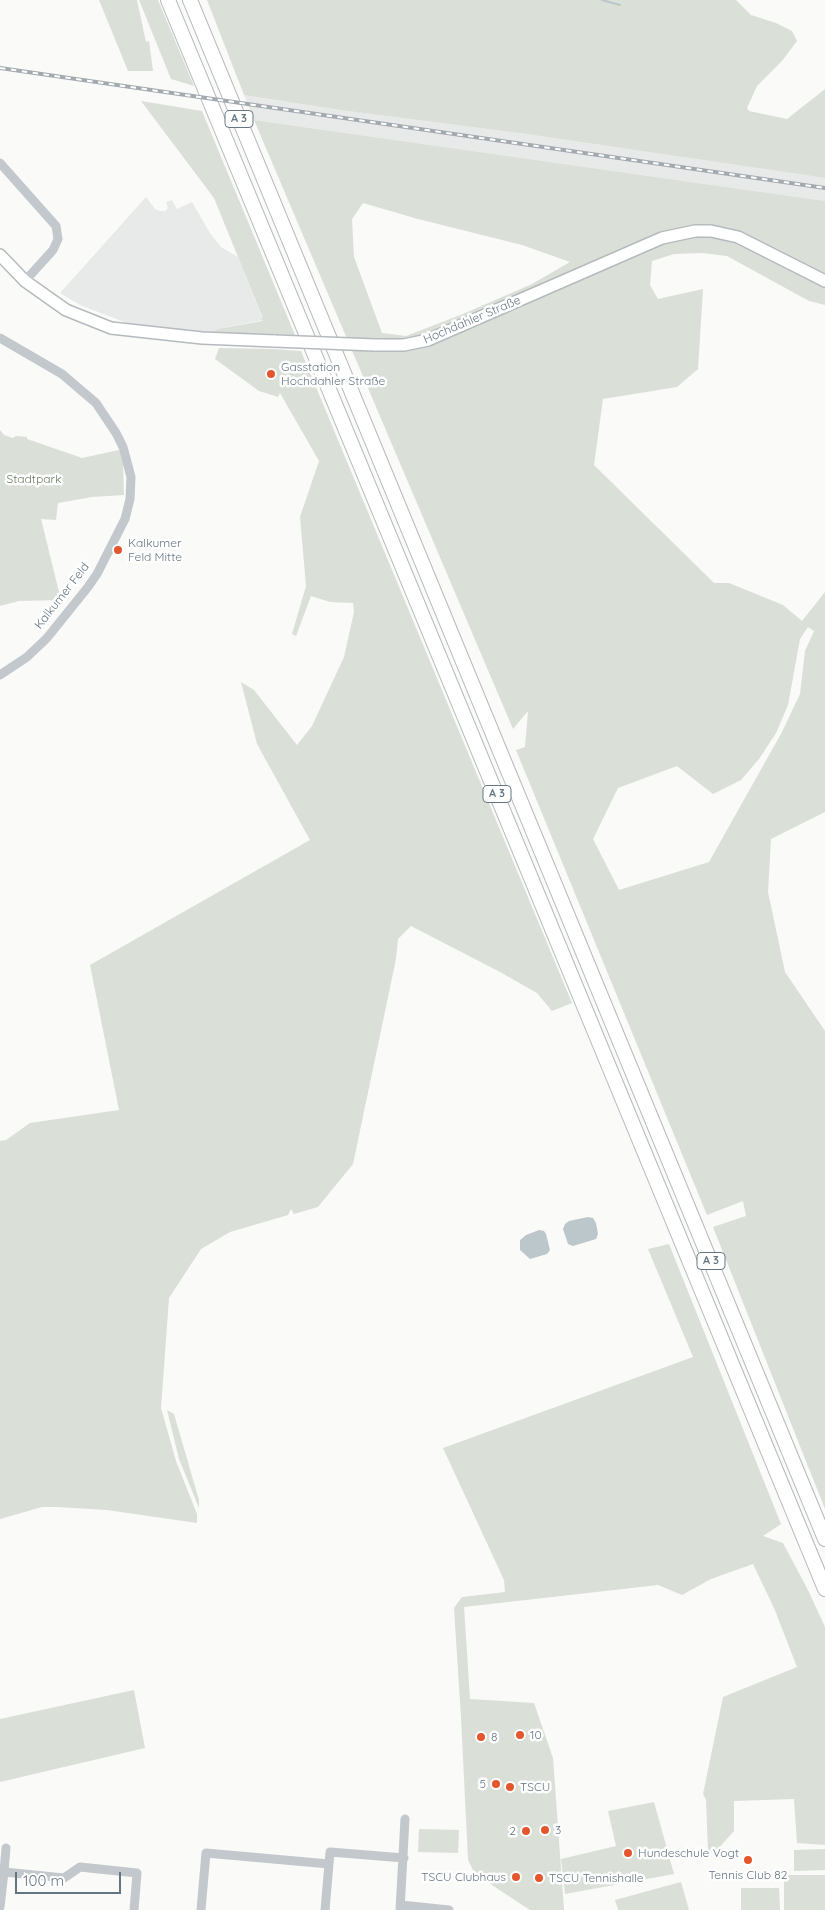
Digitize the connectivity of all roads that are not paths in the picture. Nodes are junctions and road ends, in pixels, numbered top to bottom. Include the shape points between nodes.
1 (168, 0) edge
2 (190, 0) edge
3 (0, 163) edge
4 (0, 255) edge
5 (25, 281) junction
6 (825, 281) edge
7 (0, 338) edge
8 (0, 675) edge
9 (825, 1539) edge
10 (825, 1589) edge
11 (405, 1819) dead end
12 (6, 1848) dead end
13 (404, 1858) junction
14 (329, 1864) junction
15 (4, 1872) junction
16 (0, 1907) edge
17 (401, 1908) edge
18 (134, 1910) edge
19 (202, 1910) edge
20 (325, 1910) edge
21 (449, 1910) edge

1 - 10 highway, A 3
2 - 9 highway, A 3
3 - 5 street via 56,226 58,240 53,250
4 - 5 main road, Hochdahler Straße
5 - 6 main road, Hochdahler Straße, bridge via 66,310 111,328 202,338 404,345 428,340 662,238 695,231 725,233 745,240
7 - 8 street, Kalkumer Feld via 62,374 96,403 123,447 131,477 130,499 124,519 92,580 47,638 27,657
11 - 13 street
12 - 15 street
13 - 14 street via 330,1852
13 - 17 street
14 - 19 street via 206,1853
14 - 20 street
15 - 16 street
15 - 18 street via 64,1878 80,1867 137,1873
17 - 21 street

